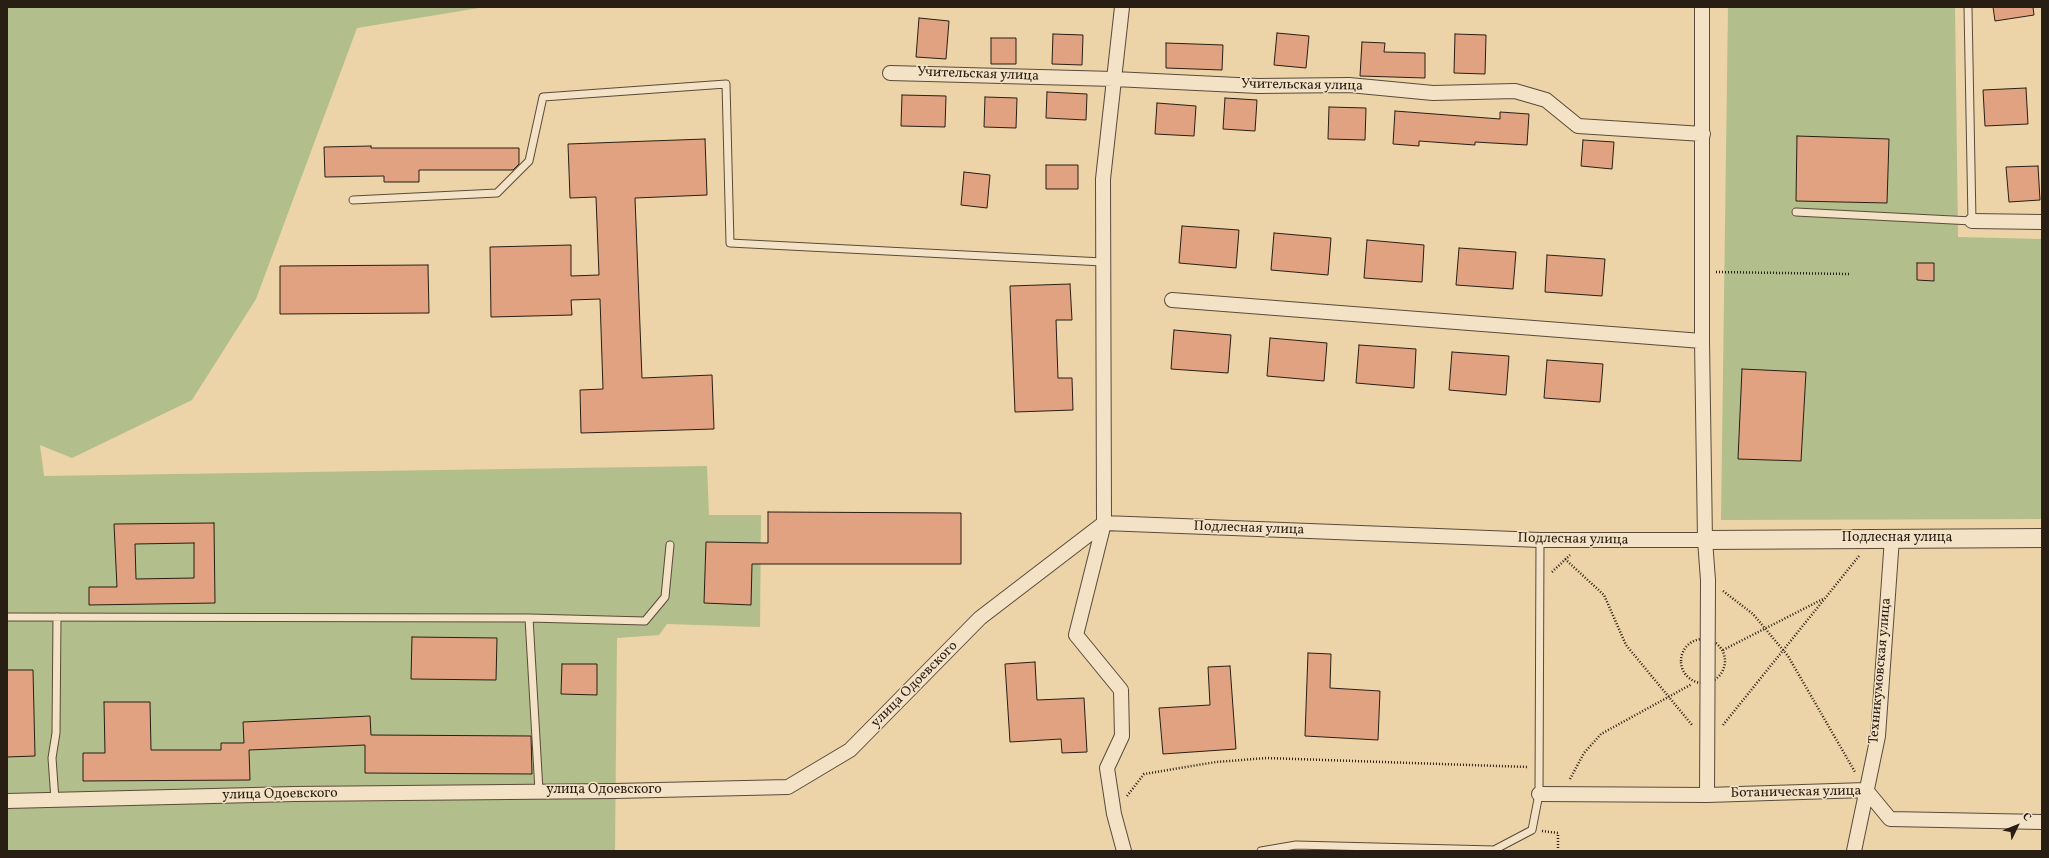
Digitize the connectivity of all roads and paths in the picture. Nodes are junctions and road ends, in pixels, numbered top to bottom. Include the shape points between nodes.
1 (1122, 7) edge
2 (1702, 7) edge
3 (1968, 7) edge
4 (890, 73) dead end
5 (1114, 79) junction
6 (1703, 134) junction
7 (353, 200) dead end
8 (1796, 212) dead end
9 (1972, 221) junction
10 (2042, 222) edge
11 (1103, 262) junction
12 (1703, 272) junction
13 (1850, 274) dead end
14 (1172, 300) dead end
15 (1702, 341) junction
16 (1104, 523) junction
17 (1892, 538) junction
18 (2042, 538) edge
19 (1540, 540) junction
20 (1705, 540) junction
21 (670, 545) dead end
22 (1862, 552) dead end
23 (1565, 559) dead end
24 (1708, 580) junction
25 (1826, 598) junction
26 (7, 617) edge
27 (57, 617) junction
28 (529, 618) junction
29 (1765, 628) junction
30 (1722, 650) dead end
31 (1783, 650) junction
32 (1696, 682) dead end
33 (1668, 697) junction
34 (1707, 744) junction
35 (1538, 768) junction
36 (1866, 790) junction
37 (538, 791) junction
38 (1538, 794) junction
39 (1563, 794) junction
40 (1707, 795) junction
41 (55, 800) junction
42 (7, 801) edge
43 (1114, 814) junction
44 (2042, 822) edge
45 (1532, 830) junction
46 (1124, 851) edge
47 (1261, 851) edge
48 (1558, 851) edge
49 (1854, 851) edge

1 - 5 street
2 - 6 street
3 - 9 lane
4 - 5 street, Учительская улица
5 - 6 street, Учительская улица via 1258,86 1350,85 1433,93 1515,91 1546,100 1578,126
5 - 11 street via 1103,179
6 - 12 street
7 - 11 lane via 497,193 529,161 543,97 726,84 730,243
8 - 9 lane
9 - 10 street
11 - 16 street
12 - 13 path
12 - 15 street
14 - 15 street
15 - 20 street
16 - 19 street, Подлесная улица
16 - 37 street, улица Одоевского via 980,618 850,750 788,787
16 - 43 street via 1076,635 1121,690 1122,736 1107,768
17 - 18 street, Подлесная улица
17 - 20 street, Подлесная улица
17 - 36 street, Техникумовская улица via 1878,736
19 - 20 street, Подлесная улица
19 - 35 lane
20 - 24 street
21 - 28 lane via 665,597 645,622
22 - 25 path
23 - 33 path via 1604,595 1626,645
24 - 29 path via 1753,614
24 - 34 street
25 - 29 path
25 - 31 path
26 - 27 lane
27 - 28 lane
27 - 41 lane via 56,733 52,758
28 - 37 lane
29 - 30 path
29 - 31 path
31 - 34 path
31 - 36 path
32 - 33 path
33 - 34 path
33 - 39 path via 1601,734 1584,753
34 - 40 street
35 - 38 lane
35 - 43 path via 1266,758 1216,762 1144,774
36 - 40 street, Ботаническая улица
36 - 44 street, Ботаническая улица via 1890,819
36 - 49 street, Техникумовская улица
37 - 41 street, улица Одоевского
38 - 39 street, Ботаническая улица
38 - 45 lane
39 - 40 street, Ботаническая улица
41 - 42 street, улица Одоевского
43 - 46 street
45 - 47 lane via 1494,850 1296,846
45 - 48 path via 1558,833

